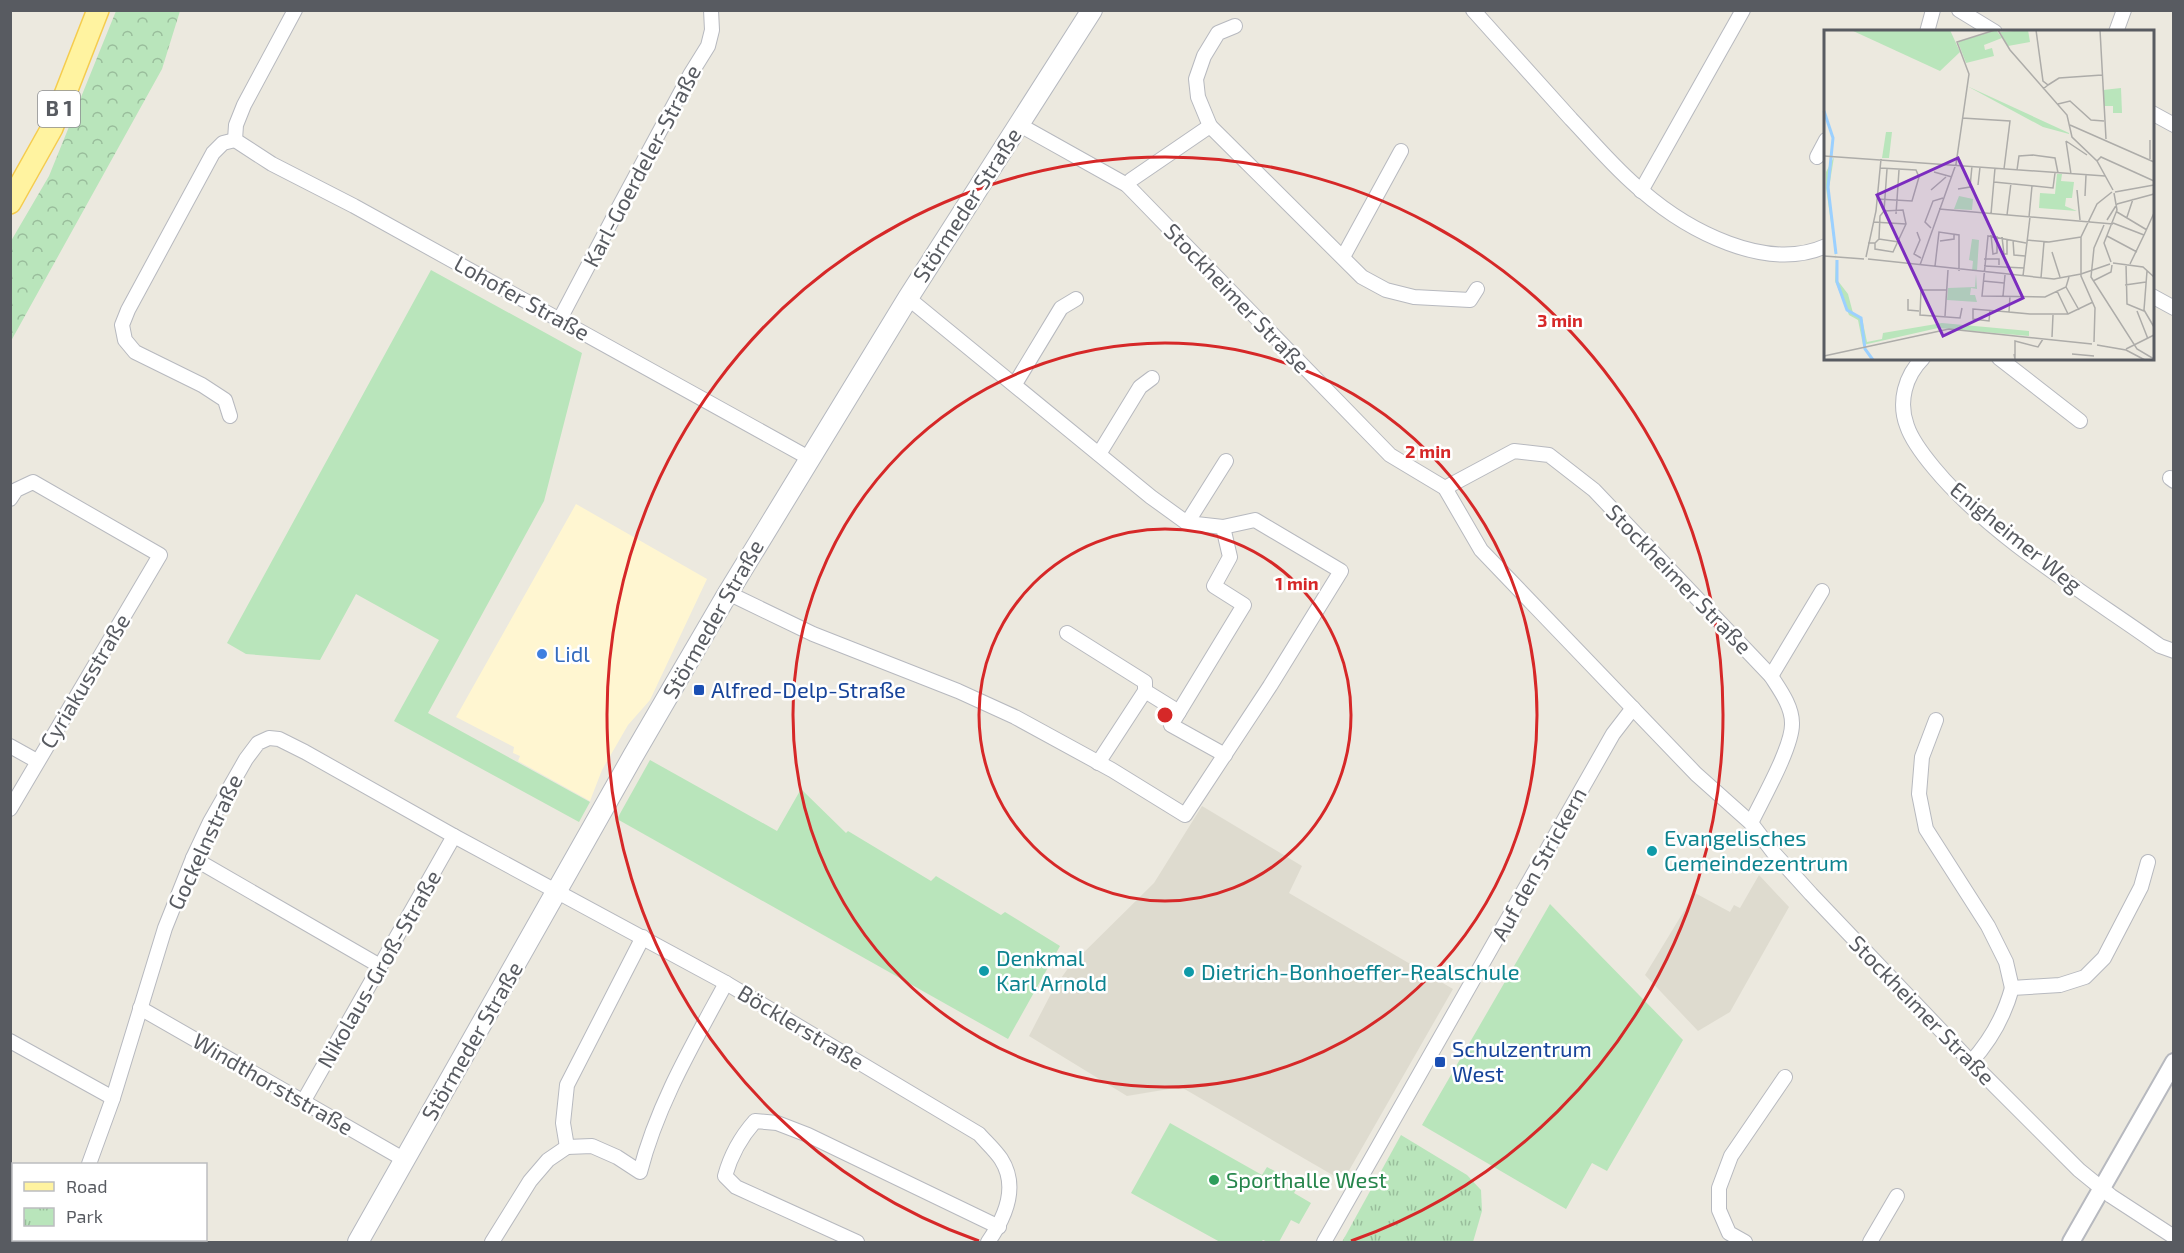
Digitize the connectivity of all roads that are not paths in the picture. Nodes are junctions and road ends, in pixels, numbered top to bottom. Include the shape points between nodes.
1 (98, 10) edge
2 (295, 10) edge
3 (711, 10) edge
4 (1092, 10) edge
5 (1473, 10) edge
6 (1743, 10) edge
7 (1933, 10) edge
8 (1959, 10) edge
9 (2124, 10) edge
10 (1235, 26) dead end
11 (1928, 30) edge
12 (1992, 30) edge
13 (2117, 30) edge
14 (2154, 114) edge
15 (1018, 124) junction
16 (2174, 125) edge
17 (1210, 126) junction
18 (235, 140) junction
19 (1824, 144) edge
20 (1401, 151) dead end
21 (1817, 157) dead end
22 (1127, 185) junction
23 (1641, 191) junction
24 (10, 204) edge
25 (1824, 247) edge
26 (1343, 257) junction
27 (1477, 289) dead end
28 (2154, 297) edge
29 (908, 298) junction
30 (1076, 299) dead end
31 (2174, 308) edge
32 (560, 319) junction
33 (1921, 360) edge
34 (2002, 360) edge
35 (1152, 378) dead end
36 (1015, 384) junction
37 (230, 416) dead end
38 (2079, 421) dead end
39 (1099, 453) junction
40 (809, 458) junction
41 (1226, 461) dead end
42 (1444, 488) junction
43 (10, 499) edge
44 (1187, 523) junction
45 (1223, 527) junction
46 (1822, 591) dead end
47 (728, 593) junction
48 (1067, 633) dead end
49 (2174, 651) edge
50 (1771, 676) junction
51 (1145, 691) junction
52 (1633, 708) junction
53 (1179, 712) junction
54 (1936, 720) dead end
55 (10, 746) edge
56 (1225, 755) junction
57 (37, 761) junction
58 (1098, 763) junction
59 (10, 809) edge
60 (1751, 823) junction
61 (454, 836) junction
62 (193, 858) junction
63 (2148, 862) dead end
64 (558, 891) junction
65 (643, 937) junction
66 (380, 966) junction
67 (726, 983) junction
68 (2012, 988) junction
69 (140, 1008) junction
70 (10, 1041) edge
71 (1971, 1062) junction
72 (2174, 1062) edge
73 (1785, 1077) dead end
74 (113, 1098) junction
75 (303, 1102) junction
76 (567, 1147) junction
77 (405, 1160) junction
78 (89, 1163) edge
79 (2102, 1189) junction
80 (1897, 1196) dead end
81 (999, 1227) junction
82 (2174, 1237) edge
83 (358, 1242) edge
84 (492, 1242) edge
85 (857, 1242) edge
86 (988, 1242) edge
87 (1324, 1242) edge
88 (1745, 1242) edge
89 (1870, 1242) edge
90 (2071, 1242) edge

1 - 24 main road, B 1 via 52,128
2 - 18 street via 244,105
3 - 32 street, Karl-Goerdeler-Straße via 708,46
4 - 15 main road, Störmeder Straße
5 - 23 street
6 - 23 street
7 - 11 street
8 - 12 street
9 - 13 street
10 - 17 street via 1218,33 1196,79 1198,97
14 - 16 street
15 - 22 street, Stockheimer Straße
15 - 29 main road, Störmeder Straße
17 - 22 street
17 - 26 street
18 - 32 street, Lohofer Straße
18 - 37 street via 223,143 213,153 122,325 125,340 135,352 225,400
19 - 21 street
20 - 26 street
22 - 42 street, Stockheimer Straße via 1390,455
23 - 25 street via 1707,235 1750,251 1791,256
26 - 27 street via 1362,277 1386,290 1414,297 1470,300
28 - 31 street
29 - 36 street
29 - 40 main road, Störmeder Straße
30 - 36 street via 1061,308
32 - 40 street, Lohofer Straße
33 - 49 street, Enigheimer Weg via 1904,389 1907,426 1946,482 2028,553 2160,646
34 - 38 street
35 - 39 street via 1140,387
36 - 39 street
39 - 44 street
40 - 47 main road, Störmeder Straße
41 - 44 street
42 - 50 street, Stockheimer Straße via 1514,451 1549,455 1594,490
42 - 52 street, Stockheimer Straße via 1480,550
43 - 57 street, Cyriakusstraße via 16,490 33,482 160,555
44 - 45 street
45 - 53 street via 1230,557 1214,586 1244,605
45 - 56 street via 1255,520 1341,571
46 - 50 street
47 - 58 street via 813,634 1005,712
47 - 64 main road, Störmeder Straße
48 - 51 street via 1144,682
50 - 60 street, Stockheimer Straße via 1786,699 1792,723 1786,750
51 - 53 street
51 - 58 street
52 - 60 street, Stockheimer Straße via 1696,774
52 - 87 street, Auf den Strickern via 1602,753
53 - 56 street via 1171,725
54 - 68 street via 1922,757 1919,794 1926,829 1988,926 2006,962
55 - 57 street
56 - 58 street via 1185,815
57 - 59 street, Cyriakusstraße
60 - 71 street, Stockheimer Straße via 1796,877
61 - 62 street, Gockelnstraße via 304,752 269,738 258,743 246,759
61 - 64 street, Gockelnstraße
61 - 66 street, Nikolaus-Groß-Straße
62 - 66 street
62 - 69 street, Gockelnstraße via 165,928
63 - 68 street via 2141,887 2104,958 2085,977 2060,985
64 - 65 street, Böcklerstraße
64 - 77 main road, Störmeder Straße
65 - 67 street, Böcklerstraße
65 - 76 street via 567,1085 563,1123
66 - 75 street, Nikolaus-Groß-Straße
67 - 76 street via 663,1106 640,1172 592,1146
67 - 81 street, Böcklerstraße via 979,1134 1007,1172 1010,1196
68 - 71 street via 1987,1045
69 - 74 street, Gockelnstraße
69 - 75 street, Windthorststraße
70 - 74 street
71 - 79 street, Stockheimer Straße
72 - 79 street
73 - 88 street via 1731,1156 1719,1188 1719,1210 1729,1233
74 - 78 street, Gockelnstraße
75 - 77 street, Windthorststraße
76 - 84 street via 548,1160 531,1181
77 - 83 main road, Störmeder Straße
79 - 82 street, Stockheimer Straße
79 - 90 street
80 - 89 street
81 - 85 street via 808,1135 777,1123 755,1121 741,1137 725,1176 736,1187
81 - 86 street

